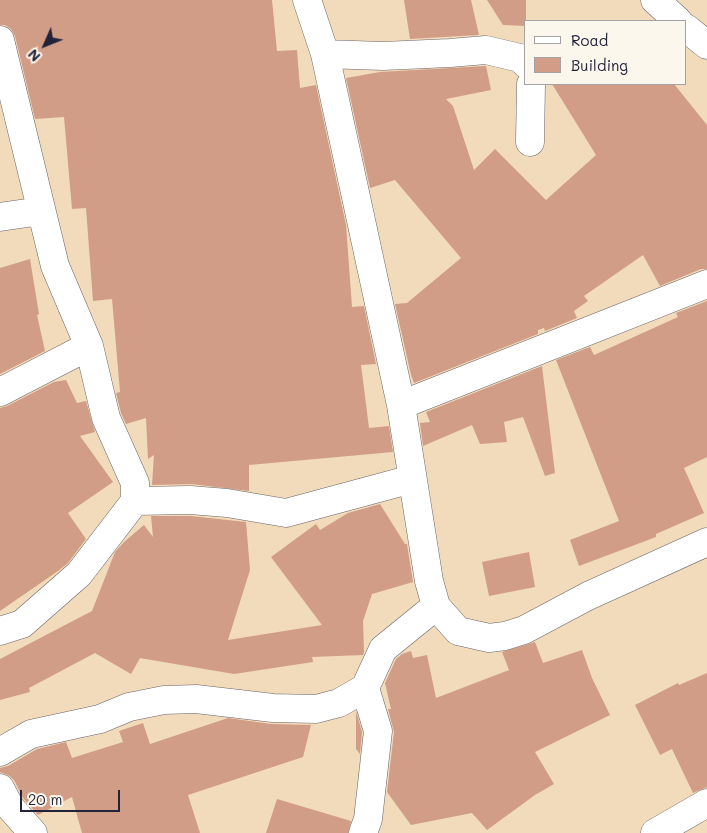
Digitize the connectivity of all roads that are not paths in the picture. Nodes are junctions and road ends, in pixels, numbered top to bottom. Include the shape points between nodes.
1 (307, 0) edge
2 (655, 0) edge
3 (677, 20) edge
4 (687, 29) edge
5 (0, 40) edge
6 (707, 45) edge
7 (325, 54) junction
8 (524, 62) edge
9 (530, 85) edge
10 (530, 142) dead end
11 (41, 212) junction
12 (0, 217) edge
13 (707, 284) edge
14 (89, 346) junction
15 (0, 392) edge
16 (400, 405) junction
17 (412, 479) junction
18 (135, 501) junction
19 (707, 542) edge
20 (436, 606) junction
21 (0, 631) edge
22 (365, 688) junction
23 (0, 752) edge
24 (0, 788) edge
25 (707, 803) edge
26 (33, 833) edge
27 (363, 833) edge
28 (655, 833) edge

1 - 7 street
2 - 3 street
4 - 6 street
5 - 11 street
7 - 8 street via 382,56 486,50 520,58
7 - 16 street
9 - 10 street
11 - 12 street
11 - 14 street via 54,266
13 - 16 street
14 - 15 street
14 - 18 street via 106,418 135,483
16 - 17 street
17 - 18 street via 286,513 190,500
17 - 20 street
18 - 21 street via 79,574 22,624
19 - 20 street via 588,596 524,630 505,636 489,638 458,631
20 - 22 street via 383,649
22 - 23 street via 339,703 316,709 254,707 196,699 164,700 31,734
22 - 27 street via 378,731 368,819
24 - 26 street via 10,807
25 - 28 street

